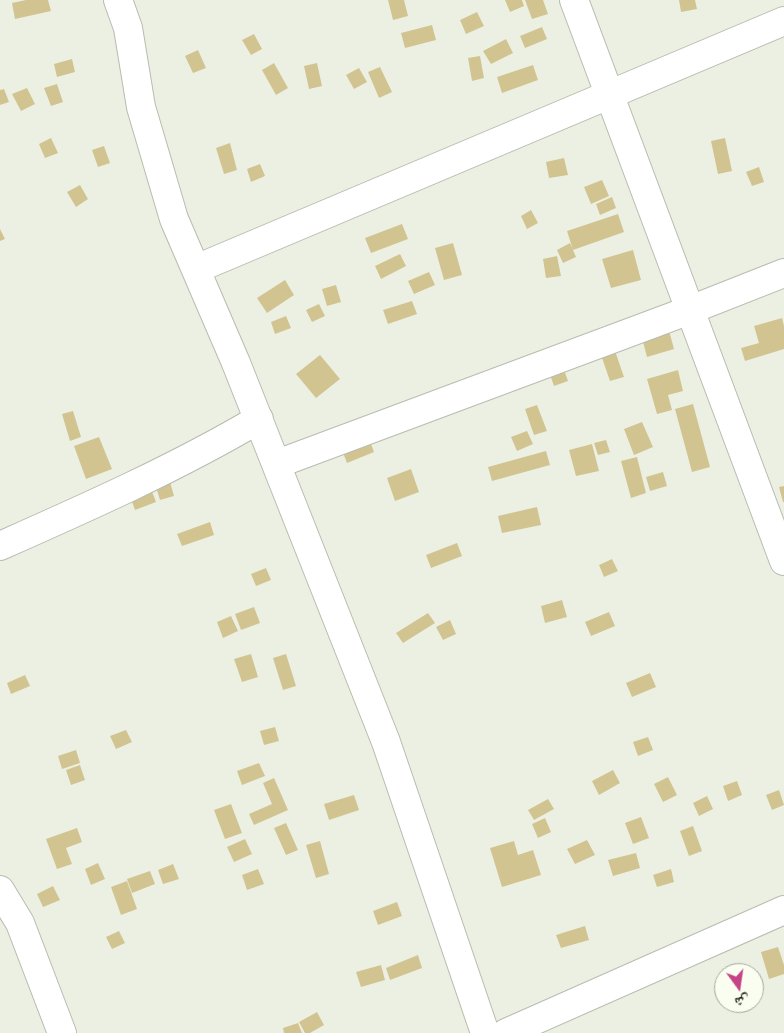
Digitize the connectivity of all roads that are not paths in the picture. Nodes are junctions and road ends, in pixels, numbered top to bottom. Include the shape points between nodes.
1 (118, 0) edge
2 (574, 0) edge
3 (784, 20) edge
4 (610, 94) junction
5 (196, 269) junction
6 (784, 273) edge
7 (690, 310) junction
8 (259, 420) junction
9 (277, 464) junction
10 (0, 546) edge
11 (784, 561) edge
12 (0, 890) edge
13 (784, 910) edge
14 (62, 1033) edge
15 (484, 1033) edge
16 (506, 1033) edge

1 - 5 street via 128,28 141,106 174,219
2 - 4 street
3 - 4 street
4 - 5 street
4 - 7 street
5 - 8 street
6 - 7 street
7 - 9 street
7 - 11 street
8 - 9 street
8 - 10 street via 186,460
9 - 15 street via 386,742
12 - 14 street via 20,923
13 - 16 street

